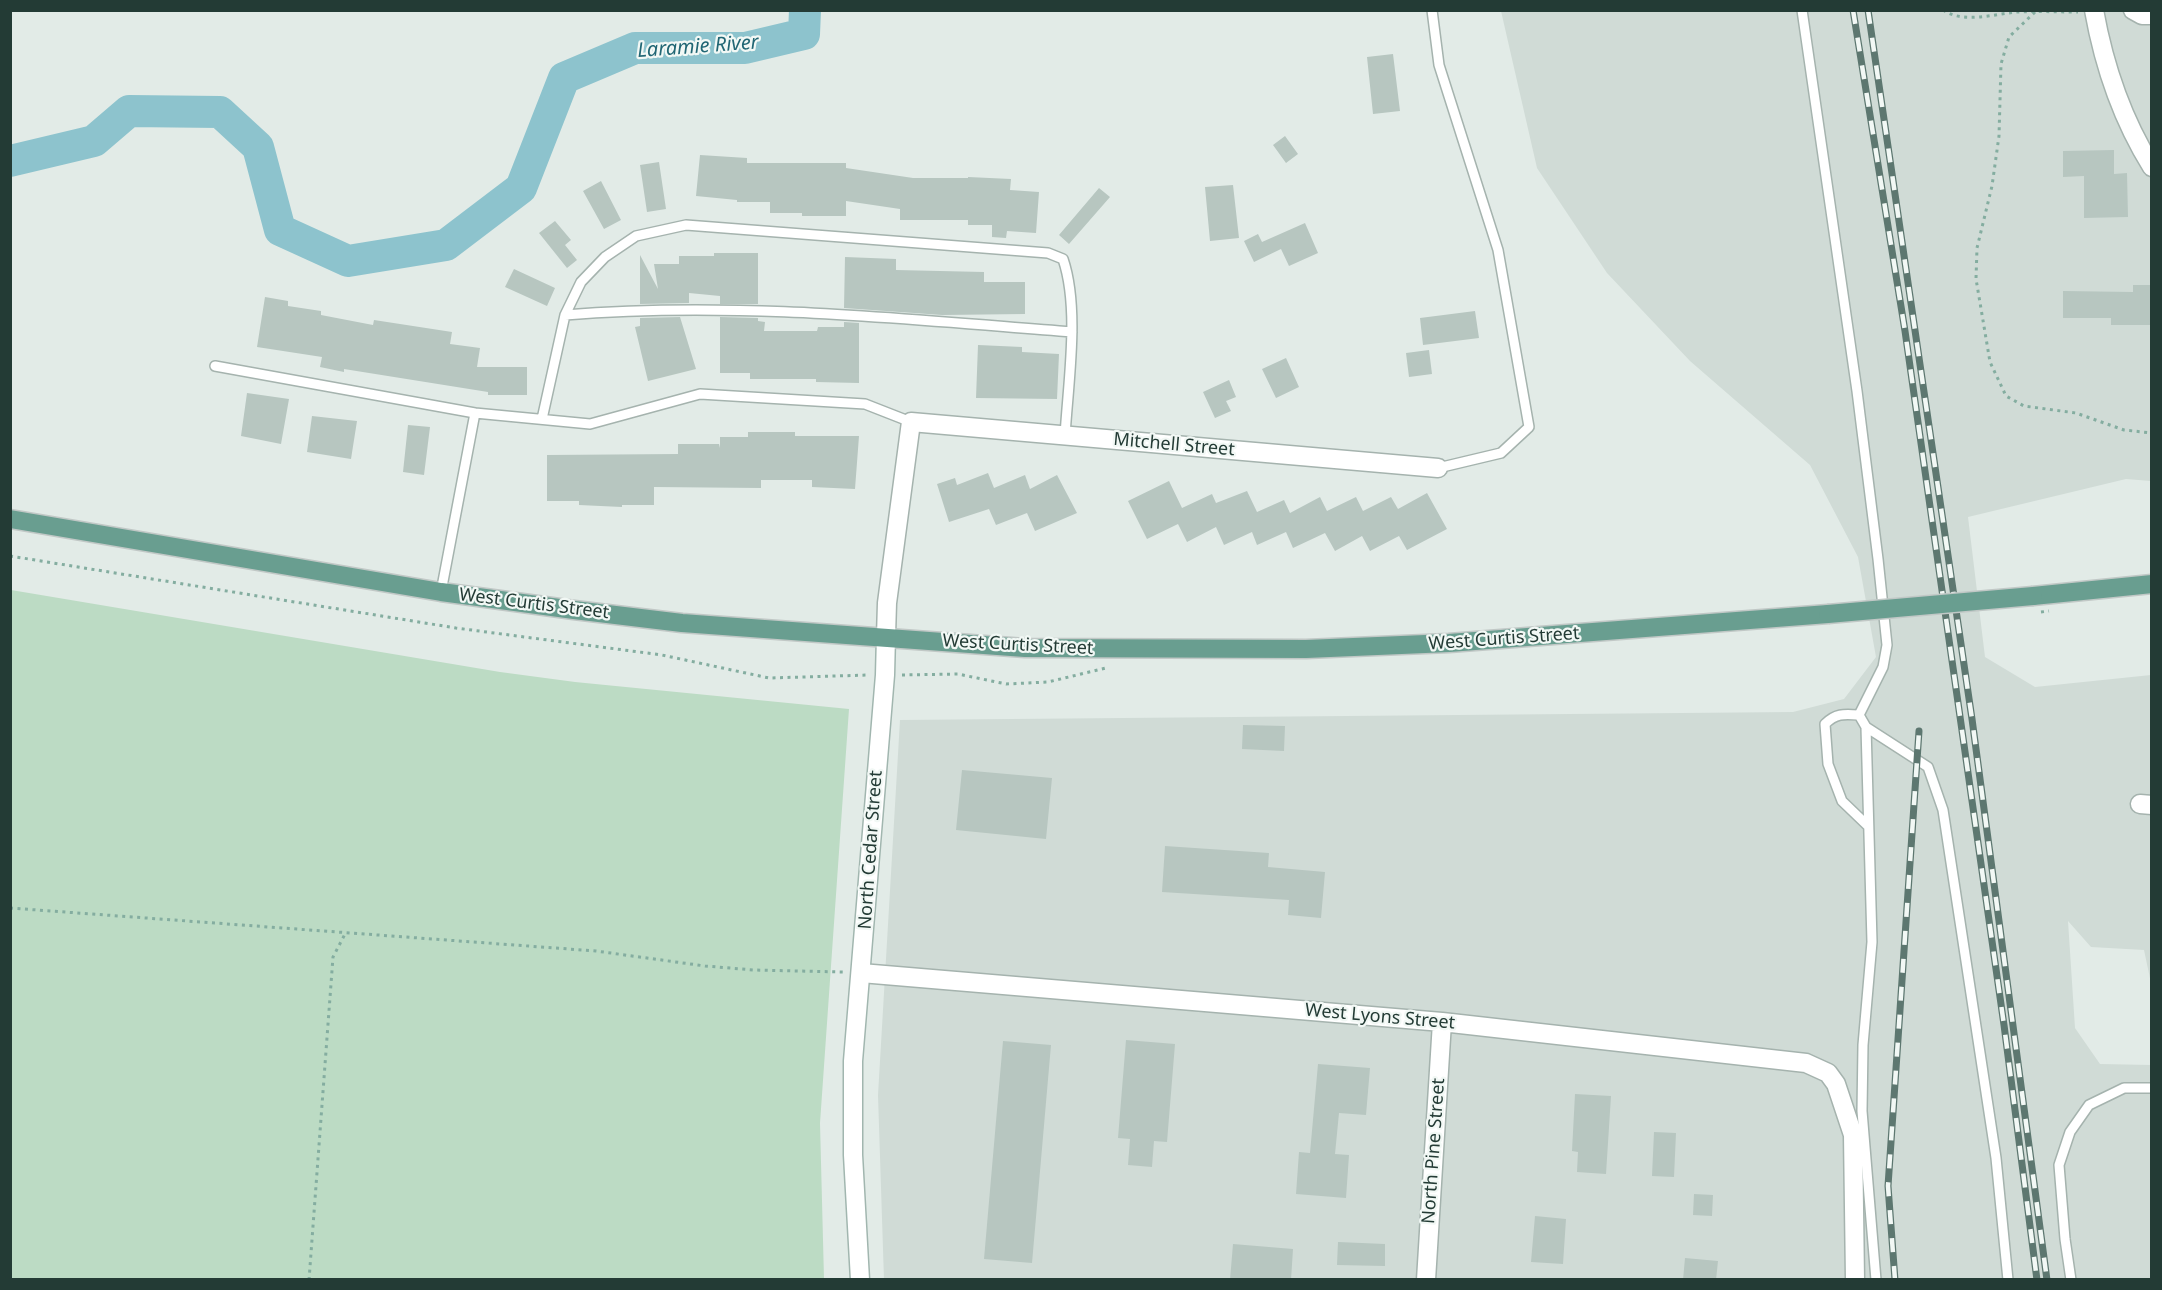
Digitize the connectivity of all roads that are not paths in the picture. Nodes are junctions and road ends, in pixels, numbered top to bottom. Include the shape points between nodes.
1 (1432, 10) edge
2 (1802, 10) edge
3 (2133, 10) edge
4 (2095, 11) edge
5 (2151, 15) edge
6 (2151, 167) edge
7 (565, 315) junction
8 (1072, 332) junction
9 (215, 366) dead end
10 (475, 413) junction
11 (542, 419) junction
12 (911, 422) junction
13 (1065, 436) junction
14 (1438, 468) joint
15 (10, 519) edge
16 (2151, 584) edge
17 (441, 592) junction
18 (886, 636) junction
19 (1859, 715) junction
20 (1866, 727) junction
21 (1868, 826) junction
22 (861, 973) junction
23 (1442, 1022) junction
24 (2151, 1088) edge
25 (860, 1280) edge
26 (1426, 1280) edge
27 (1855, 1280) edge
28 (1876, 1280) edge
29 (2008, 1280) edge
30 (2071, 1280) edge

1 - 14 lane via 1439,64 1498,250 1528,427 1501,453
2 - 19 lane via 1857,391 1887,645 1883,667
3 - 5 street
4 - 6 street via 2099,39 2120,106
7 - 8 lane via 626,310 793,311
7 - 8 lane via 581,282 605,257 636,236 686,225 1048,253 1063,259 1069,276
7 - 11 lane
8 - 13 lane
9 - 10 lane
10 - 11 lane
10 - 17 lane
11 - 12 lane via 590,423 700,394 865,404
12 - 13 street, Mitchell Street
12 - 18 street, North Cedar Street
13 - 14 street, Mitchell Street
15 - 17 main road, West Curtis Street
16 - 18 main road, West Curtis Street, bridge via 1828,614 1449,643 1306,649 1025,648
17 - 18 main road, West Curtis Street via 682,623
18 - 22 street, North Cedar Street
19 - 20 lane
19 - 21 lane via 1832,717 1825,724 1828,764 1842,801
20 - 21 lane
20 - 29 lane via 1928,767 1943,810 1996,1158
21 - 28 lane via 1872,942 1862,1111
22 - 23 street, West Lyons Street
22 - 25 street, North Cedar Street via 853,1061 853,1155
23 - 26 street, North Pine Street
23 - 27 street, West Lyons Street via 1806,1063 1828,1073 1836,1084 1853,1135
24 - 30 lane via 2124,1088 2090,1105 2070,1132 2059,1165

